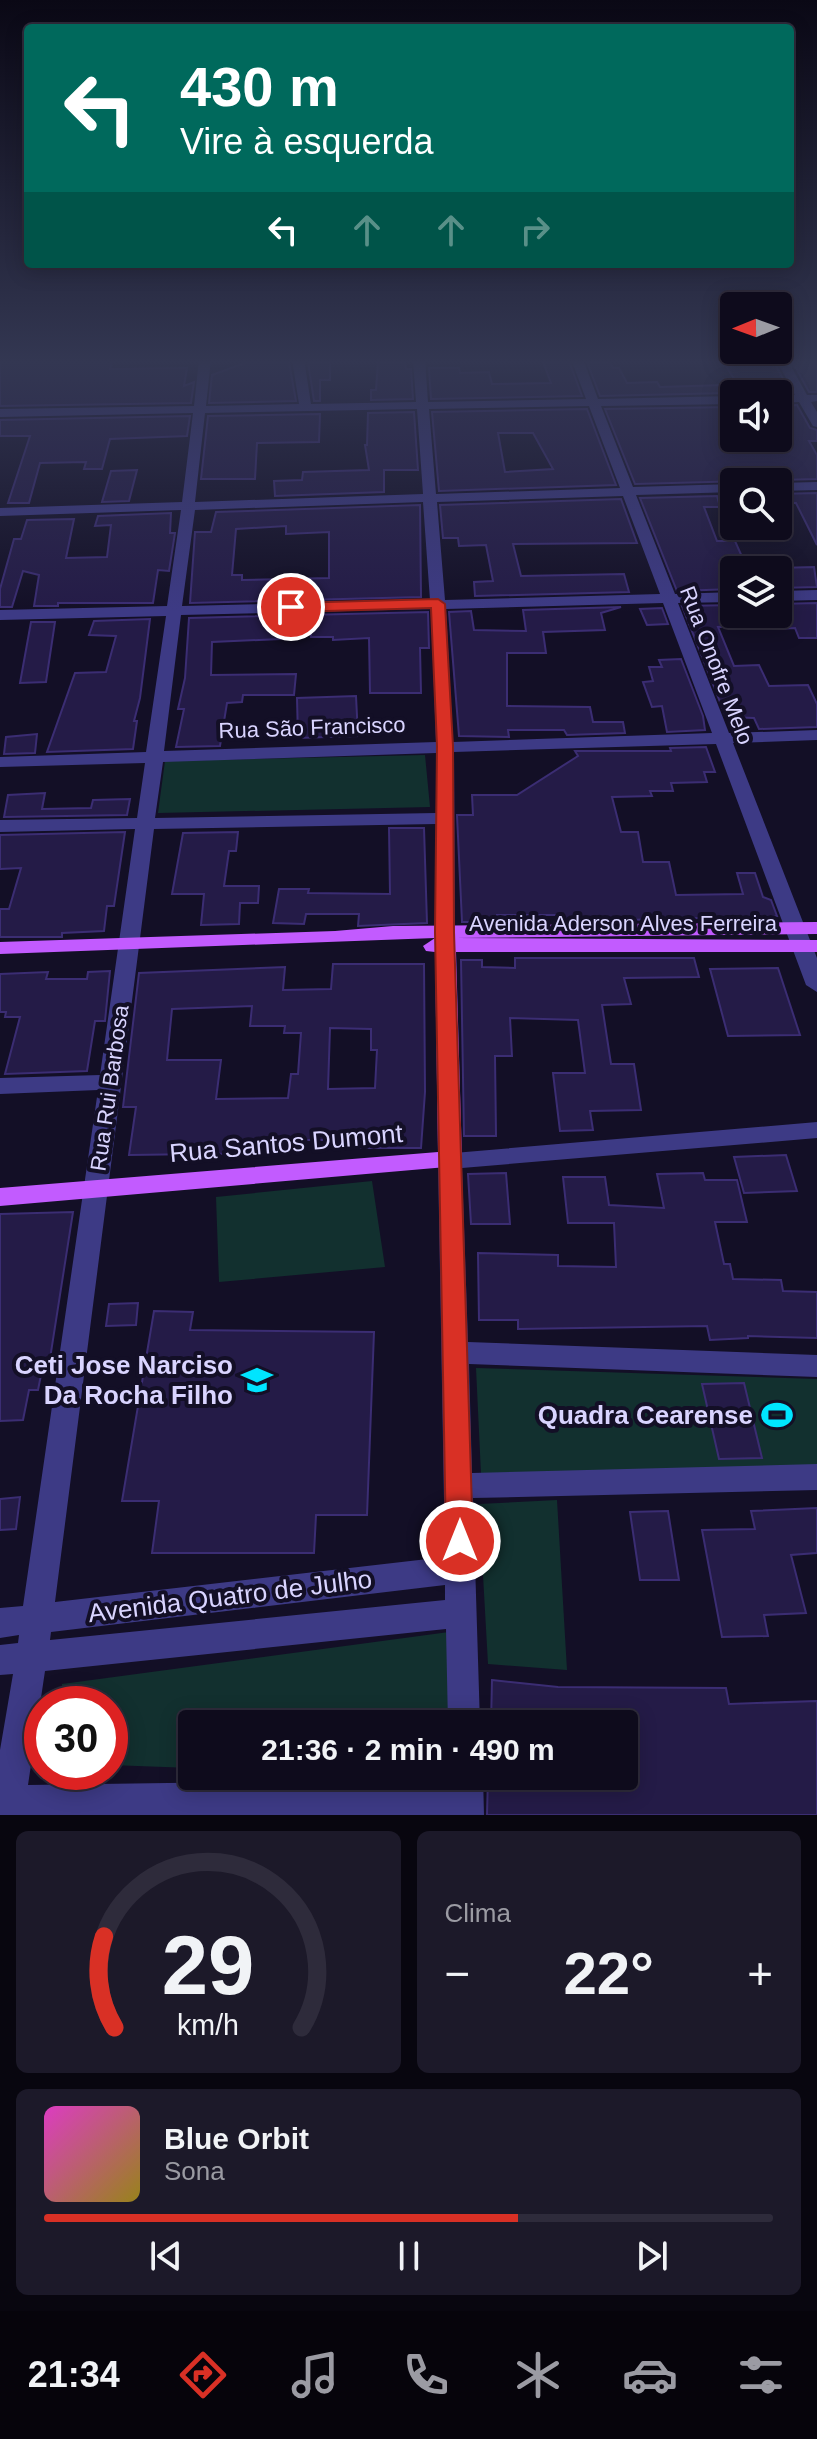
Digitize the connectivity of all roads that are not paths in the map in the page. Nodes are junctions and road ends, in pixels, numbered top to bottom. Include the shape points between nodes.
1 (196, 444) edge
2 (425, 444) edge
3 (608, 444) edge
4 (817, 486) edge
5 (792, 487) edge
6 (720, 488) edge
7 (626, 490) junction
8 (428, 496) junction
9 (188, 507) junction
10 (0, 512) edge
11 (817, 595) edge
12 (792, 596) edge
13 (720, 597) edge
14 (668, 598) junction
15 (438, 604) junction
16 (174, 610) junction
17 (0, 615) edge
18 (817, 735) edge
19 (720, 736) junction
20 (445, 746) junction
21 (154, 756) junction
22 (0, 762) edge
23 (444, 818) junction
24 (145, 824) junction
25 (0, 826) edge
26 (808, 937) edge
27 (446, 939) junction
28 (129, 945) junction
29 (0, 948) edge
30 (817, 985) edge
31 (110, 1082) junction
32 (0, 1086) edge
33 (817, 1130) edge
34 (450, 1160) junction
35 (94, 1188) junction
36 (0, 1197) edge
37 (456, 1353) junction
38 (817, 1366) edge
39 (817, 1477) edge
40 (460, 1486) junction
41 (460, 1569) junction
42 (460, 1613) junction
43 (34, 1619) junction
44 (0, 1623) edge
45 (32, 1655) junction
46 (0, 1660) edge
47 (463, 1710) edge
48 (467, 1796) edge
49 (7, 1809) edge

1 - 9 street, Rua Rui Barbosa
2 - 8 street
3 - 7 street, Rua Onofre Melo
4 - 5 street
6 - 7 street
7 - 8 street
7 - 14 street, Rua Onofre Melo
8 - 9 street
8 - 15 street
9 - 10 street
9 - 16 street, Rua Rui Barbosa
11 - 12 street
13 - 14 street
14 - 15 street
14 - 19 street, Rua Onofre Melo
15 - 16 street
15 - 20 street
16 - 17 street
16 - 21 street, Rua Rui Barbosa
18 - 19 street, Rua São Francisco
19 - 20 street, Rua São Francisco
19 - 26 street, Rua Onofre Melo
20 - 21 street, Rua São Francisco
20 - 23 street
21 - 22 street, Rua São Francisco
21 - 24 street, Rua Rui Barbosa
23 - 24 street
23 - 27 street
24 - 25 street
24 - 28 street, Rua Rui Barbosa
26 - 27 main road, Avenida Aderson Alves Ferreira
26 - 30 street, Rua Onofre Melo
27 - 28 main road, Avenida Aderson Alves Ferreira via 335,937
27 - 34 main road
28 - 29 main road, Avenida Aderson Alves Ferreira
28 - 31 street, Rua Rui Barbosa
31 - 32 street
31 - 35 street, Rua Rui Barbosa
33 - 34 street, Rua Santos Dumont
34 - 35 main road, Rua Santos Dumont
34 - 37 street
35 - 36 main road, Rua Santos Dumont
35 - 43 street, Rua Rui Barbosa
37 - 38 street
37 - 40 street
39 - 40 street
40 - 41 street
41 - 42 street
41 - 43 street, Avenida Quatro de Julho
42 - 45 street, Avenida Quatro de Julho
42 - 47 street
43 - 44 street, Avenida Quatro de Julho
43 - 45 street, Rua Rui Barbosa
45 - 46 street, Avenida Quatro de Julho
45 - 49 street, Rua Rui Barbosa
48 - 49 street

